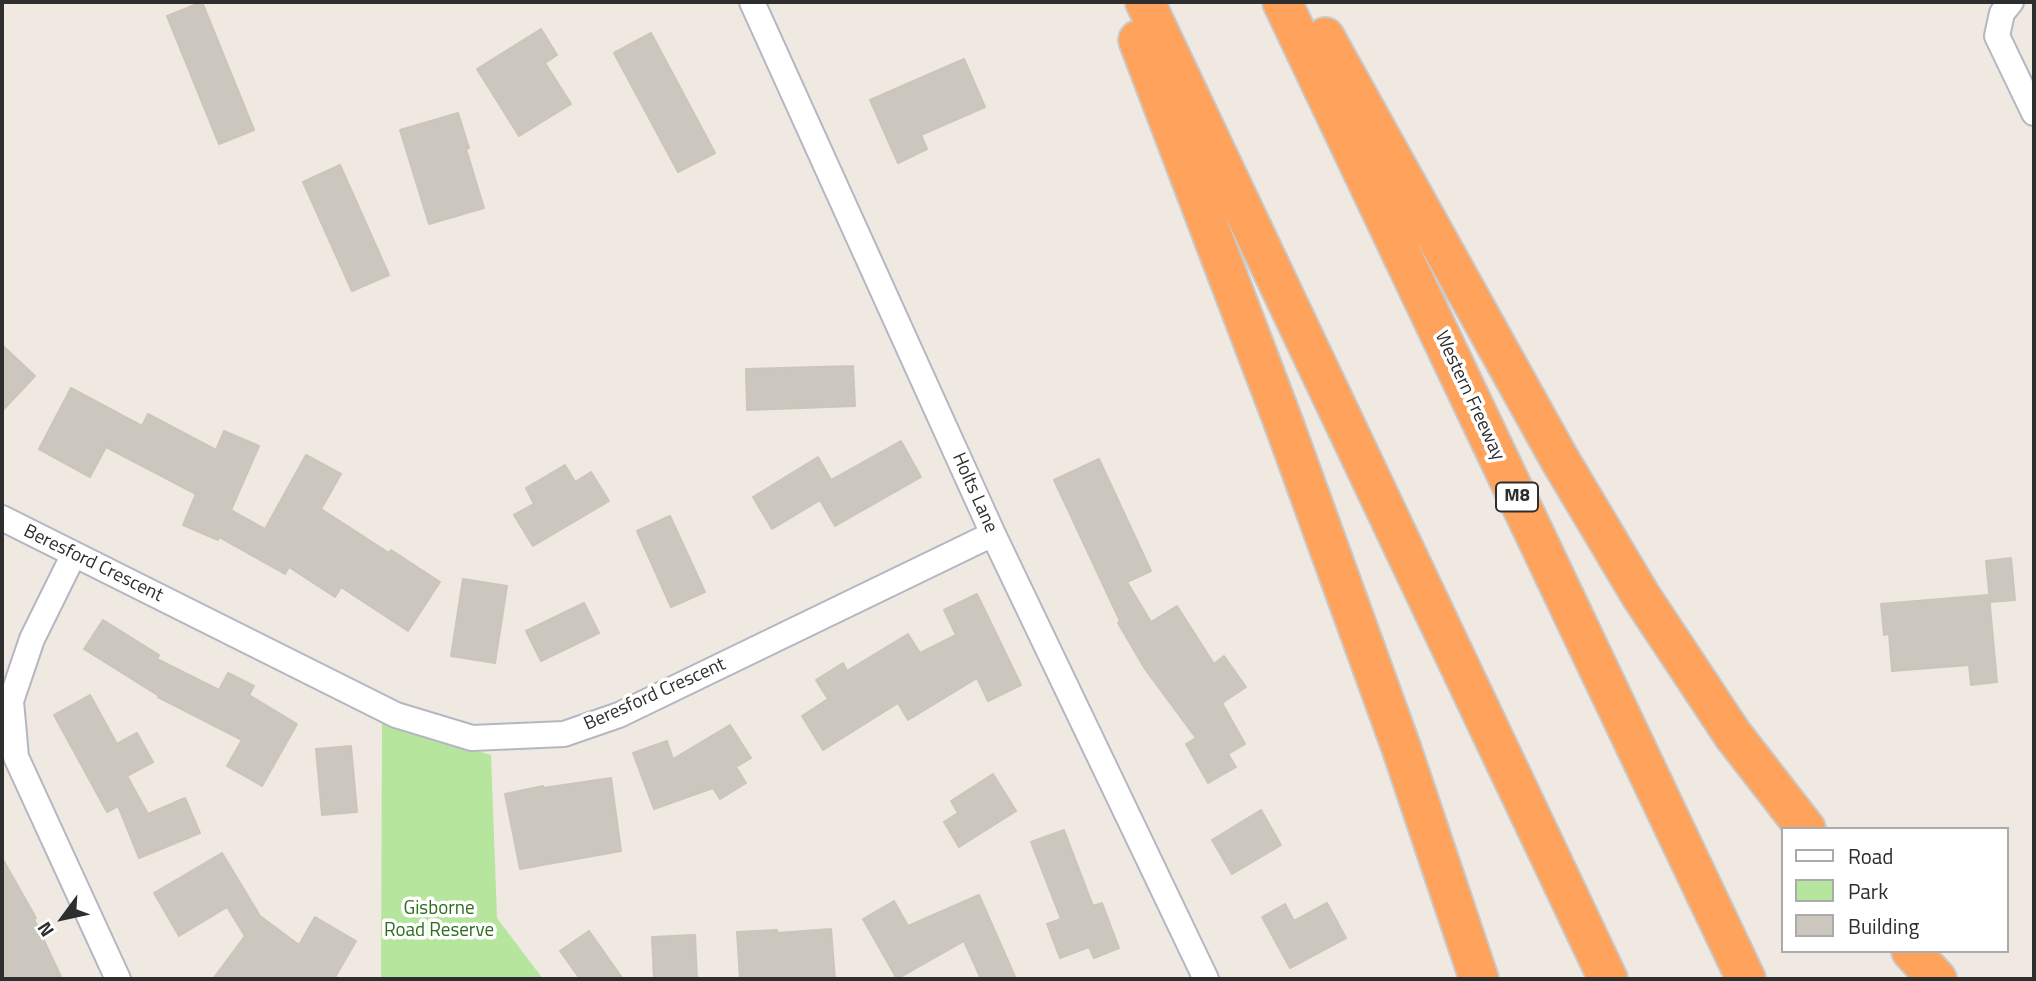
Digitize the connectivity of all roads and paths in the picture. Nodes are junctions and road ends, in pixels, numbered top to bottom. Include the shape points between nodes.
1 (752, 2) edge
2 (1122, 2) edge
3 (1145, 2) edge
4 (1282, 2) edge
5 (1305, 2) edge
6 (2011, 2) edge
7 (2034, 113) edge
8 (2, 518) edge
9 (993, 534) junction
10 (74, 554) junction
11 (1804, 827) edge
12 (1913, 953) edge
13 (118, 979) edge
14 (1206, 979) edge
15 (1479, 979) edge
16 (1608, 979) edge
17 (1746, 979) edge
18 (1937, 979) edge

1 - 9 street, Holts Lane
2 - 15 highway via 1284,424
3 - 16 highway
4 - 17 highway, Western Freeway / M8
5 - 11 highway via 1560,460 1641,596 1733,735
6 - 7 street via 2002,13 1997,36
8 - 10 street, Beresford Crescent
9 - 10 street, Beresford Crescent via 619,715 564,734 472,738 396,715
9 - 14 street, Holts Lane
10 - 13 street via 33,639 11,701 16,757
12 - 18 highway

